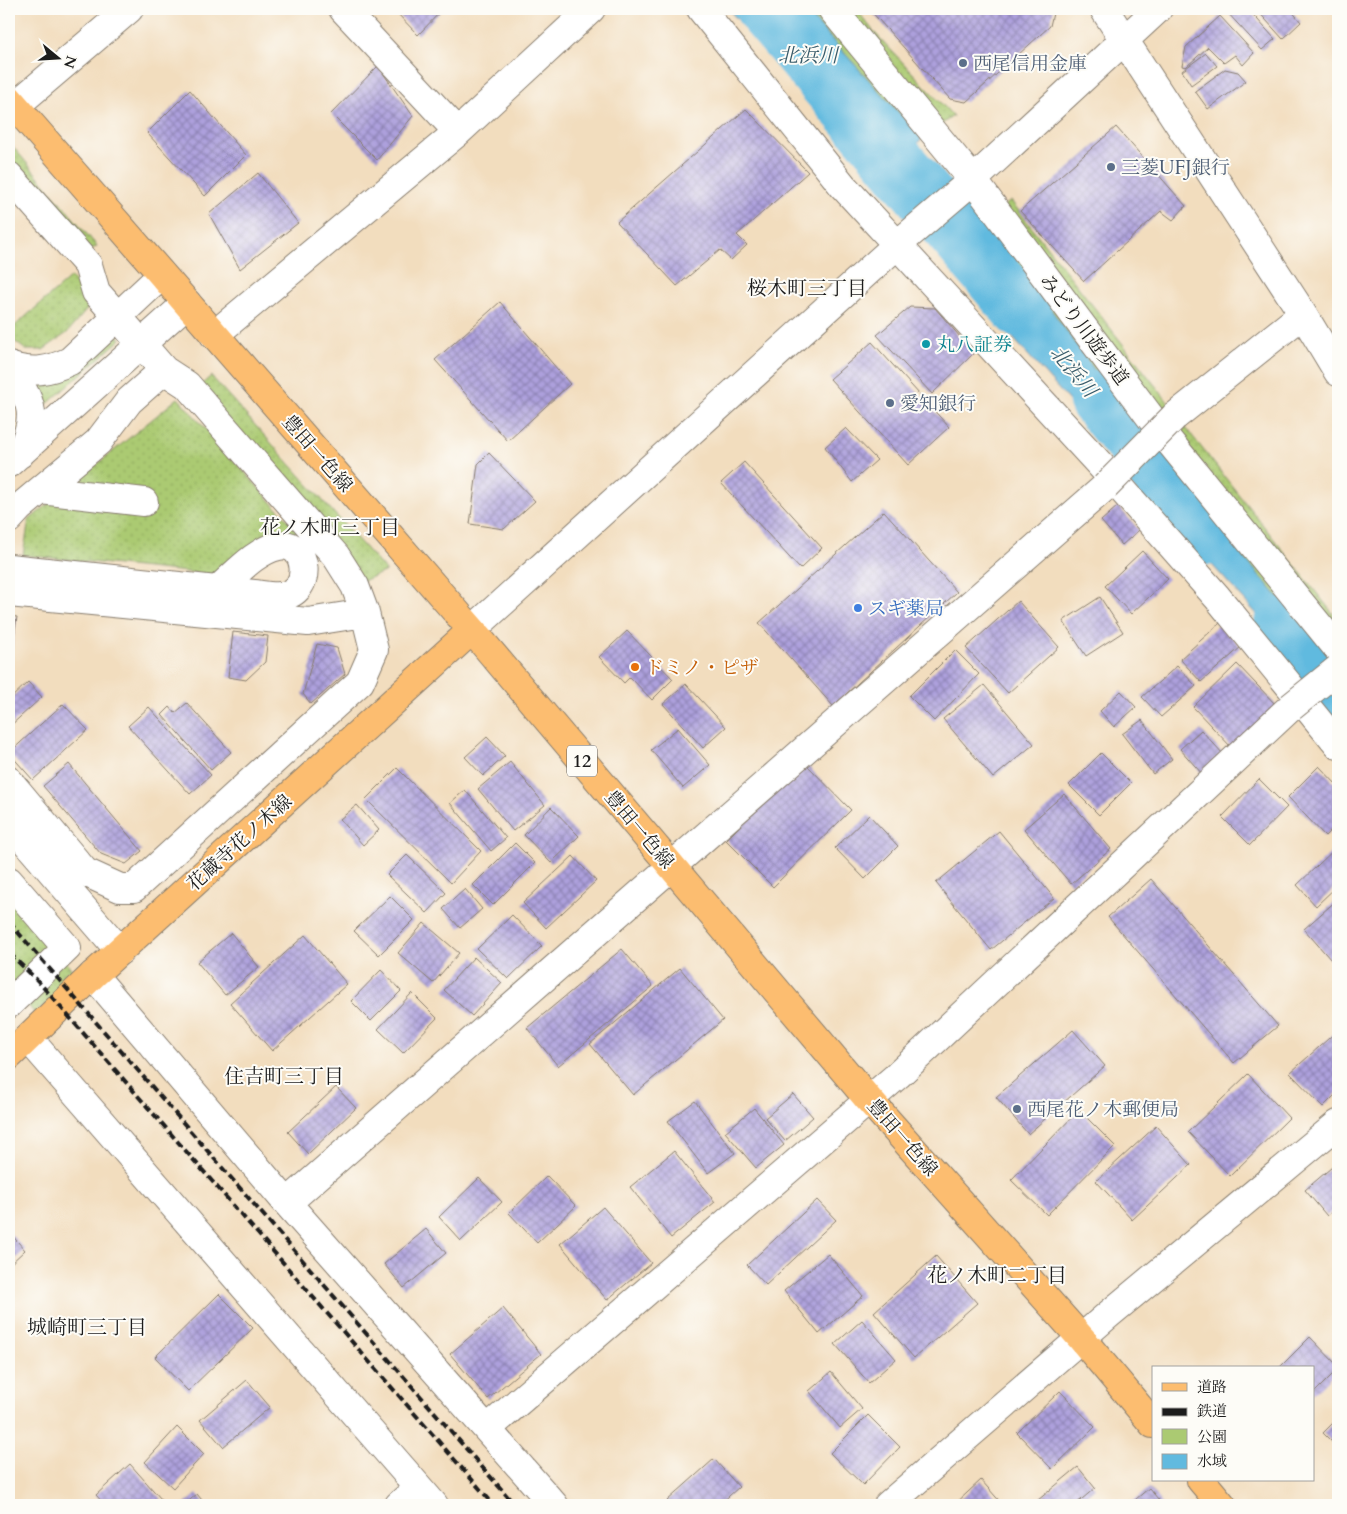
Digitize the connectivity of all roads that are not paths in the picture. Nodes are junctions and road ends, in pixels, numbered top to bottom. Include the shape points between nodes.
1 (129, 9) edge
2 (591, 9) edge
3 (701, 9) edge
4 (832, 9) edge
5 (1104, 9) edge
6 (1158, 9) edge
7 (347, 10) edge
8 (1123, 41) junction
9 (12, 103) edge
10 (458, 132) junction
11 (9, 176) edge
12 (972, 182) junction
13 (908, 235) junction
14 (162, 275) junction
15 (187, 303) junction
16 (1303, 314) junction
17 (118, 317) junction
18 (214, 334) junction
19 (141, 344) junction
20 (9, 366) edge
21 (164, 370) junction
22 (9, 372) edge
23 (1338, 372) edge
24 (1167, 423) junction
25 (14, 459) edge
26 (41, 490) junction
27 (144, 502) dead end
28 (9, 519) edge
29 (9, 568) edge
30 (217, 590) dead end
31 (9, 593) edge
32 (365, 613) junction
33 (472, 630) junction
34 (1338, 649) edge
35 (1338, 670) edge
36 (1338, 745) edge
37 (9, 782) edge
38 (9, 822) edge
39 (672, 867) junction
40 (9, 881) edge
41 (120, 951) junction
42 (93, 975) junction
43 (9, 1004) edge
44 (28, 1038) junction
45 (9, 1056) edge
46 (869, 1100) junction
47 (1338, 1124) edge
48 (286, 1203) junction
49 (1081, 1338) junction
50 (1152, 1423) edge
51 (487, 1429) junction
52 (1203, 1482) edge
53 (417, 1500) edge
54 (554, 1505) edge
55 (888, 1505) edge
56 (1222, 1505) edge

1 - 9 street
2 - 10 street
3 - 13 street via 871,218
4 - 12 street, みどり川遊歩道
5 - 8 street
6 - 8 street
7 - 10 street
8 - 12 street
8 - 16 street
9 - 14 main road, 豊田一色線 / 12
10 - 18 street
11 - 17 street via 88,265 96,292
12 - 13 street
12 - 24 street, みどり川遊歩道
13 - 33 street
13 - 36 street
14 - 15 main road, 豊田一色線 / 12
14 - 17 street
15 - 18 main road, 豊田一色線 / 12
15 - 19 street
16 - 23 street
16 - 24 street
17 - 19 street
17 - 20 street via 70,361 56,368 32,372
18 - 33 main road, 豊田一色線 / 12
19 - 21 street
19 - 25 street
21 - 26 street via 129,401 98,442
21 - 32 street via 187,385 336,556 355,586
22 - 25 street via 24,390 31,406 28,436
24 - 34 street, みどり川遊歩道
24 - 39 street, bridge via 1106,487
26 - 27 street
26 - 28 street
29 - 30 street
31 - 32 street via 308,622
32 - 37 street via 374,650 360,682 134,888 120,888 85,872
33 - 39 main road, 豊田一色線 / 12
33 - 41 main road, 花蔵寺花ノ木線
35 - 46 street, bridge via 1291,707
38 - 41 street
39 - 46 main road, 豊田一色線 / 12
39 - 48 street
40 - 43 street via 67,948
41 - 42 main road, 花蔵寺花ノ木線
42 - 44 main road, 花蔵寺花ノ木線
42 - 48 street
44 - 45 main road, 花蔵寺花ノ木線
44 - 53 street
46 - 49 main road, 豊田一色線 / 12
46 - 51 street
47 - 49 street
48 - 51 street
49 - 50 main road, 豊田一色線 / 12
49 - 55 street
51 - 54 street
52 - 56 main road

